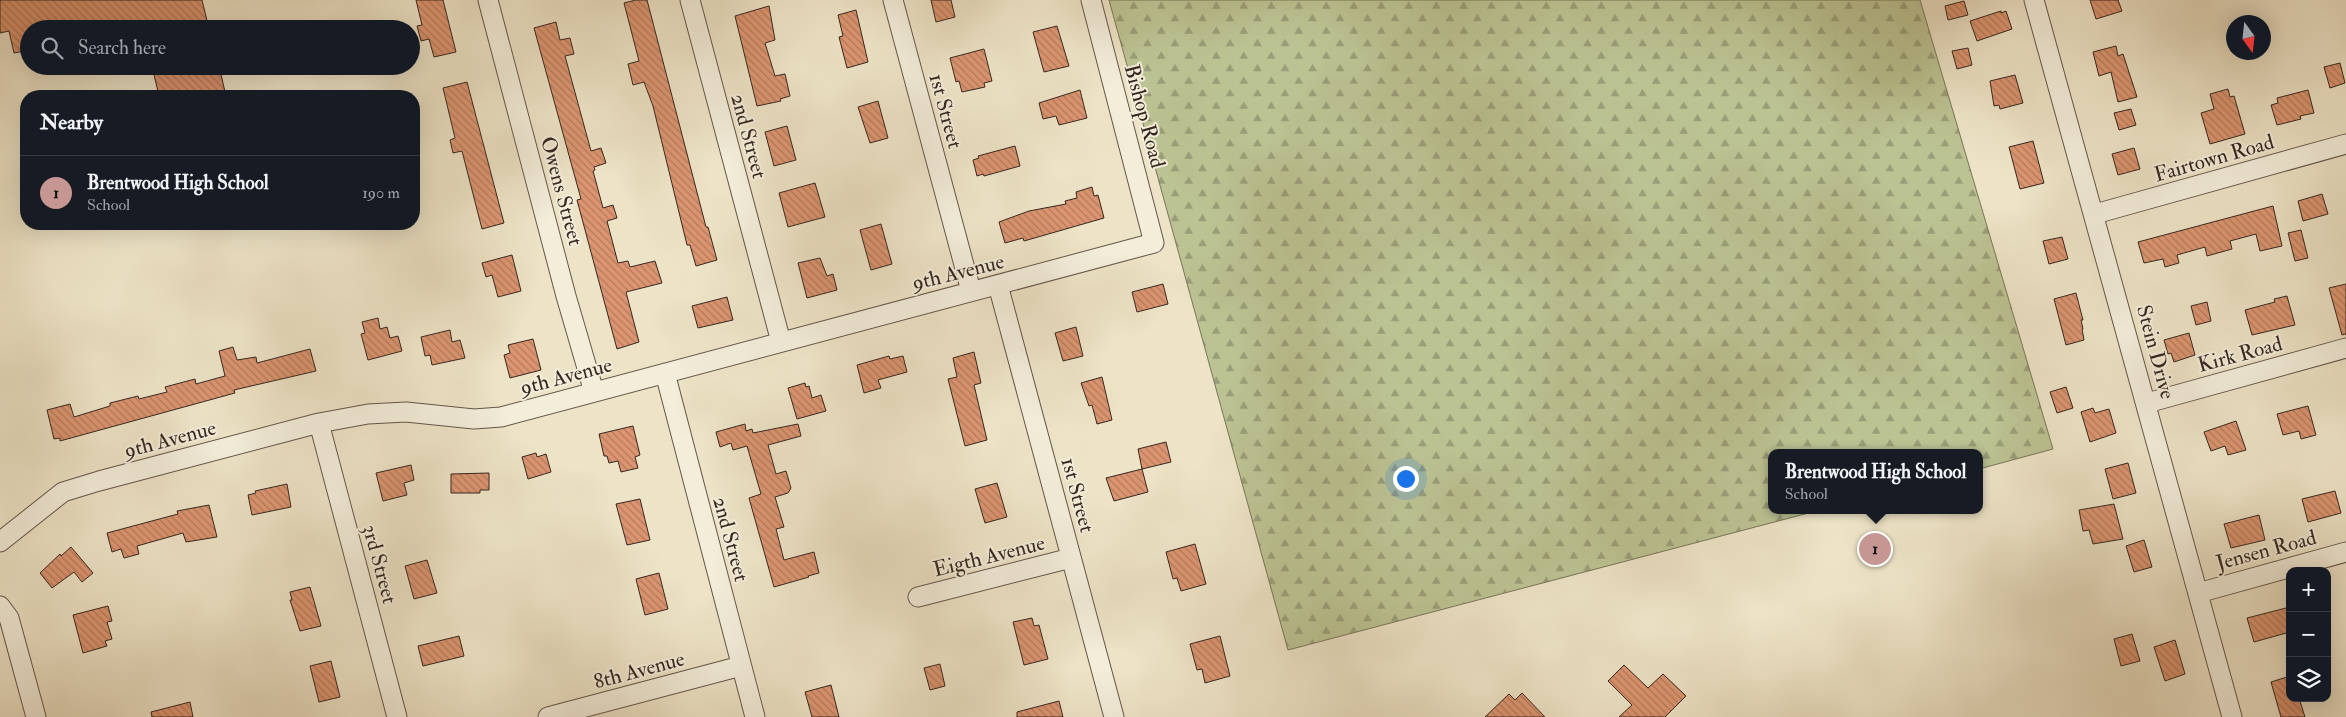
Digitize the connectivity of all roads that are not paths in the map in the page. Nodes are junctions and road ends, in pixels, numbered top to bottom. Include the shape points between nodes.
1 (488, 0) edge
2 (690, 0) edge
3 (894, 0) edge
4 (1091, 0) edge
5 (2034, 0) edge
6 (2346, 144) edge
7 (2095, 214) junction
8 (1154, 243) joint
9 (998, 285) junction
10 (971, 291) junction
11 (781, 342) junction
12 (2346, 348) edge
13 (664, 373) junction
14 (594, 392) junction
15 (2147, 403) junction
16 (319, 424) junction
17 (0, 542) edge
18 (2346, 552) edge
19 (1071, 558) junction
20 (2198, 593) junction
21 (918, 597) dead end
22 (0, 606) edge
23 (741, 666) junction
24 (36, 717) edge
25 (397, 717) edge
26 (548, 717) edge
27 (755, 717) edge
28 (1114, 717) edge
29 (2232, 717) edge

1 - 14 street, Owens Street
2 - 11 street, 2nd Street
3 - 10 street, 1st Street
4 - 8 street, Bishop Road
5 - 7 street, Stein Drive
6 - 7 street, Fairtown Road
7 - 15 street, Stein Drive
8 - 9 street, 9th Avenue
9 - 10 street, 9th Avenue
9 - 19 street, 1st Street
10 - 11 street, 9th Avenue
11 - 13 street, 9th Avenue
12 - 15 street, Kirk Road
13 - 14 street, 9th Avenue
13 - 23 street, 2nd Street
14 - 16 street, 9th Avenue via 501,417 474,419 406,412 368,414
15 - 20 street, Stein Drive
16 - 17 street, 9th Avenue via 63,492
16 - 25 street, 3rd Street
18 - 20 street, Jensen Road
19 - 21 street, Eigth Avenue
19 - 28 street, 1st Street
20 - 29 street, Stein Drive
22 - 24 street via 9,618
23 - 26 street, 8th Avenue
23 - 27 street, 2nd Street

